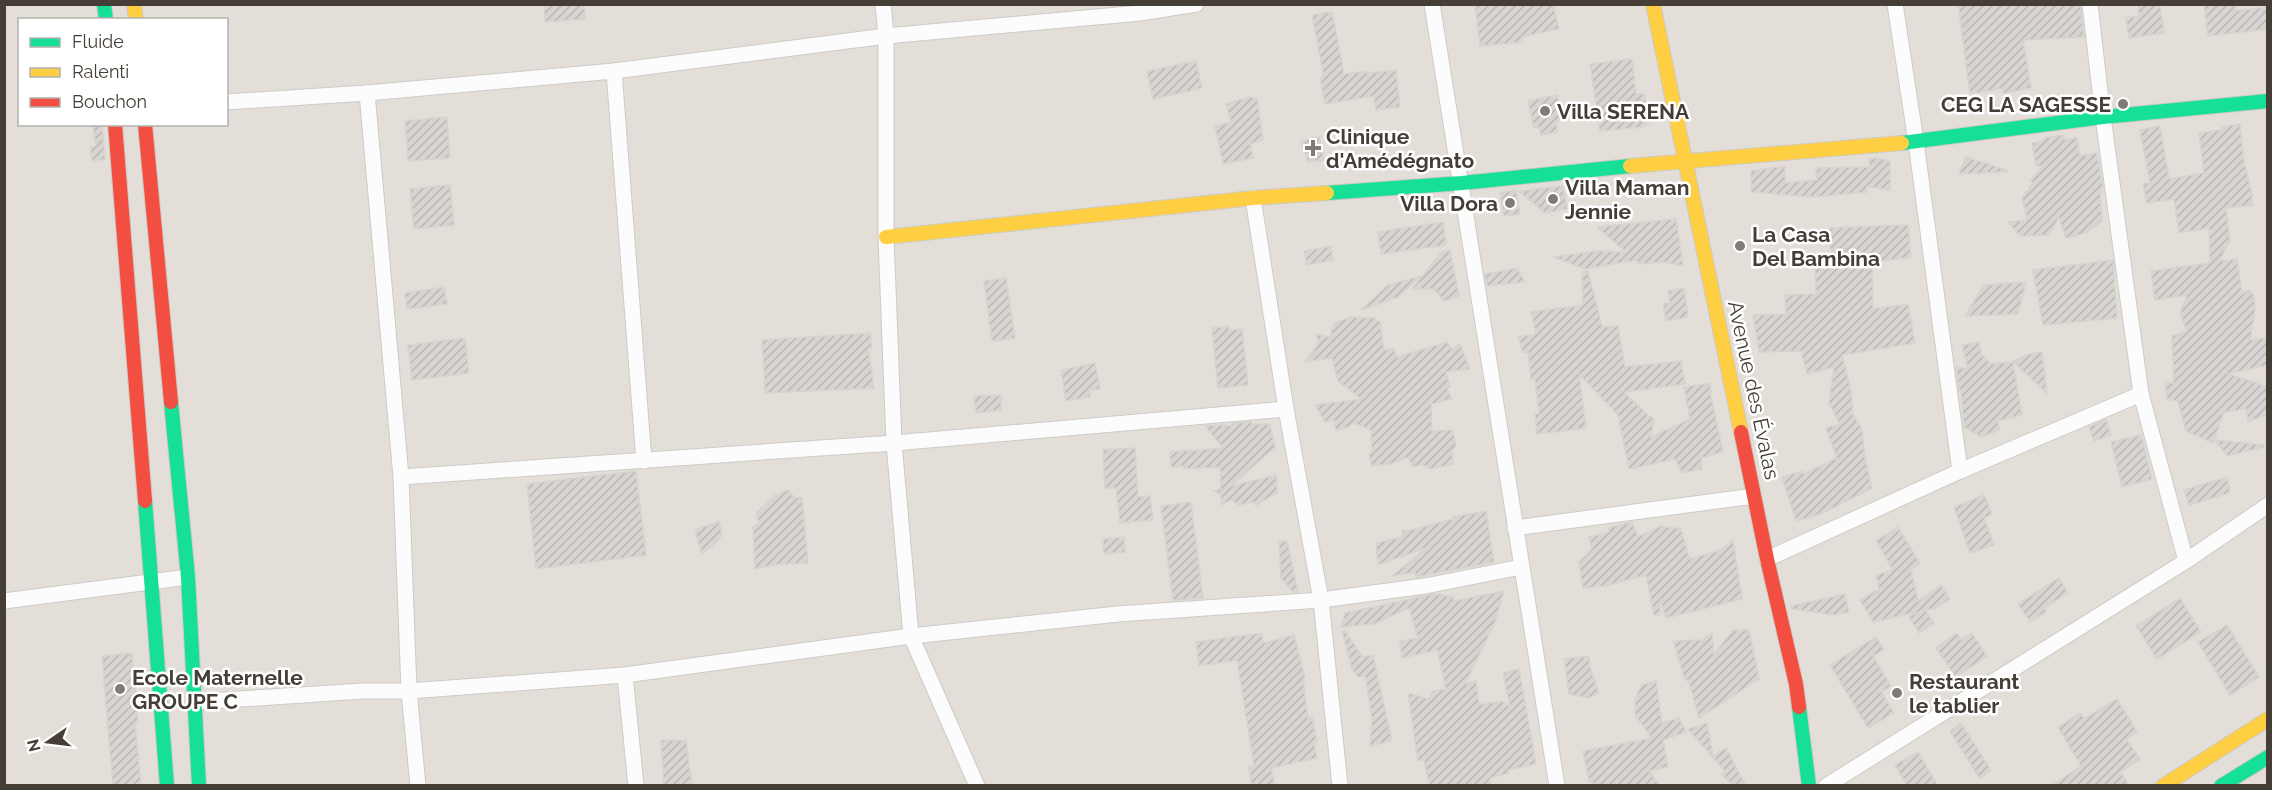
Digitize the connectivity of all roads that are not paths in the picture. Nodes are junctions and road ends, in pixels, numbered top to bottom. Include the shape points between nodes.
1 (883, 4) edge
2 (1196, 4) edge
3 (1432, 4) edge
4 (1653, 4) edge
5 (1895, 4) edge
6 (2091, 4) edge
7 (1140, 9) edge
8 (886, 36) junction
9 (614, 71) junction
10 (367, 93) junction
11 (2268, 101) edge
12 (228, 102) edge
13 (2103, 117) junction
14 (115, 126) edge
15 (145, 126) edge
16 (1916, 142) junction
17 (1683, 161) junction
18 (1462, 183) junction
19 (1253, 198) junction
20 (886, 237) junction
21 (2141, 393) junction
22 (1286, 409) junction
23 (894, 442) junction
24 (644, 461) junction
25 (1960, 471) junction
26 (401, 477) junction
27 (1754, 496) junction
28 (2268, 505) edge
29 (1515, 528) junction
30 (1767, 559) junction
31 (2186, 561) junction
32 (1521, 567) junction
33 (188, 577) junction
34 (152, 582) junction
35 (1321, 600) junction
36 (4, 601) edge
37 (911, 636) junction
38 (625, 675) junction
39 (409, 691) junction
40 (195, 702) junction
41 (2268, 719) edge
42 (2268, 757) edge
43 (167, 786) edge
44 (199, 786) edge
45 (418, 786) edge
46 (636, 786) edge
47 (977, 786) edge
48 (1340, 786) edge
49 (1557, 786) edge
50 (1809, 786) edge
51 (1826, 786) edge
52 (2163, 786) edge
53 (2221, 786) edge

1 - 8 street
2 - 7 street
3 - 18 street
4 - 17 street, Avenue des Évalas
5 - 16 street
6 - 13 street
7 - 8 street
8 - 9 street
8 - 20 street
9 - 10 street
9 - 24 street
10 - 12 street
10 - 26 street
11 - 13 street
13 - 16 street
13 - 21 street
14 - 34 street
15 - 33 street
16 - 17 street
16 - 25 street
17 - 18 street
17 - 27 street, Avenue des Évalas
18 - 19 street
18 - 29 street
19 - 20 street
19 - 22 street
20 - 23 street
21 - 25 street
21 - 31 street
22 - 23 street
22 - 35 street
23 - 24 street
23 - 37 street
24 - 26 street
25 - 30 street
26 - 39 street
27 - 29 street
27 - 30 street, Avenue des Évalas
28 - 31 street
29 - 32 street
30 - 50 street, Avenue des Évalas via 1797,684
31 - 51 street
32 - 35 street via 1425,586
32 - 49 street
33 - 34 street
33 - 40 street
34 - 36 street
34 - 43 street
35 - 37 street via 1118,614
35 - 48 street
37 - 38 street
37 - 47 street
38 - 39 street
38 - 46 street
39 - 40 street
39 - 45 street
40 - 44 street
41 - 52 street
42 - 53 street

